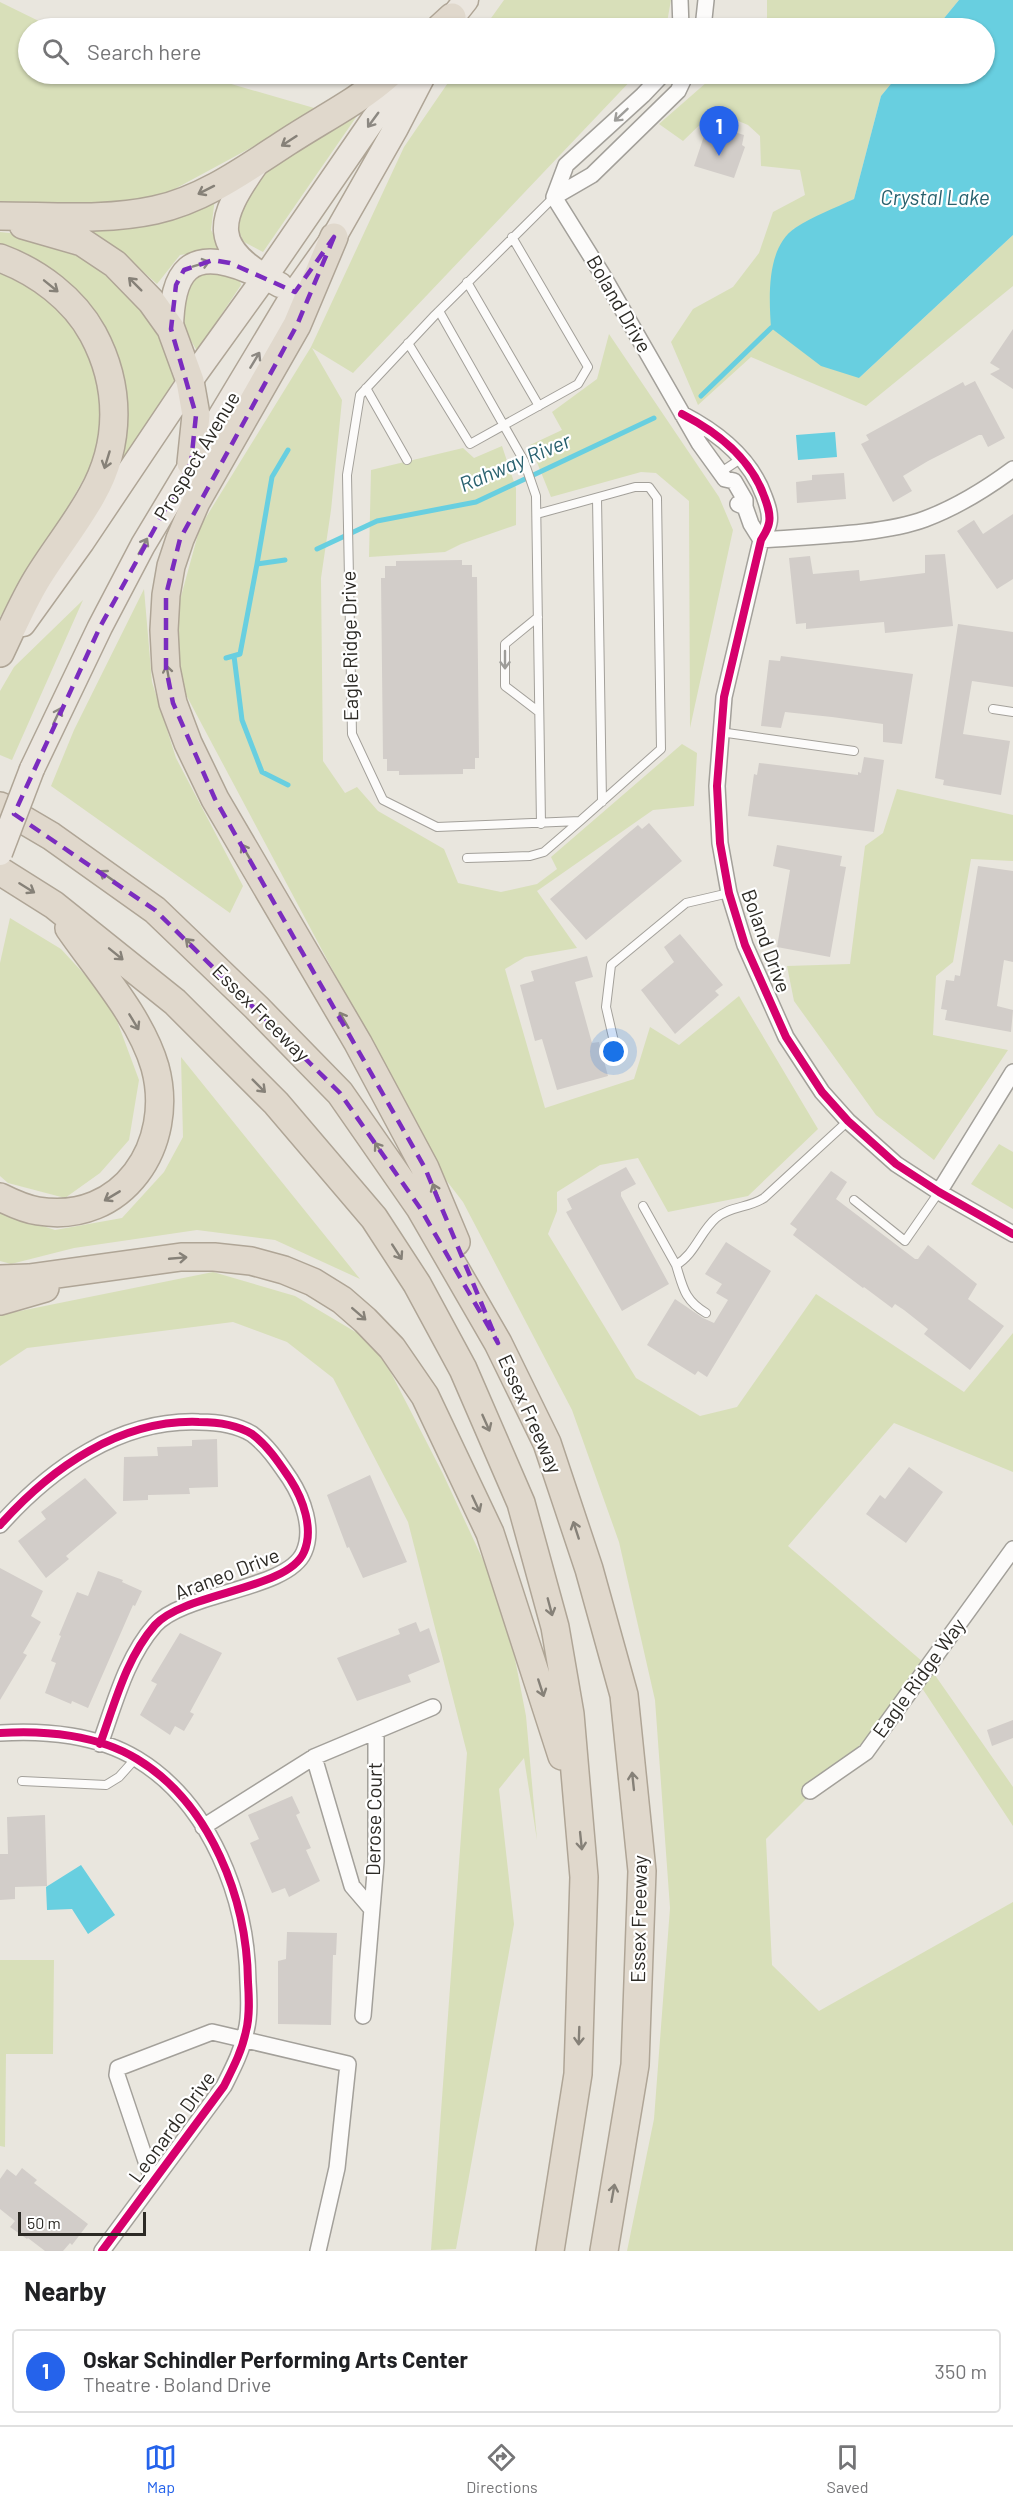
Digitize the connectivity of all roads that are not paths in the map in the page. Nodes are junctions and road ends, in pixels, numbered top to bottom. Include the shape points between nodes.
1 (680, 0) edge
2 (706, 0) edge
3 (681, 18) edge
4 (704, 18) edge
5 (378, 84) edge
6 (401, 84) edge
7 (419, 84) edge
8 (653, 84) edge
9 (681, 84) edge
10 (257, 163) junction
11 (554, 197) junction
12 (0, 218) edge
13 (334, 237) junction
14 (513, 237) junction
15 (0, 258) edge
16 (265, 277) junction
17 (467, 282) junction
18 (295, 292) junction
19 (439, 310) junction
20 (171, 329) junction
21 (408, 343) junction
22 (190, 381) junction
23 (366, 388) junction
24 (539, 406) junction
25 (682, 414) junction
26 (505, 424) junction
27 (742, 458) junction
28 (407, 460) dead end
29 (191, 463) junction
30 (1013, 469) edge
31 (723, 475) junction
32 (597, 498) junction
33 (537, 514) junction
34 (761, 540) junction
35 (538, 617) junction
36 (0, 654) edge
37 (993, 710) dead end
38 (540, 712) junction
39 (1013, 712) edge
40 (720, 732) junction
41 (854, 751) dead end
42 (602, 802) junction
43 (0, 806) edge
44 (580, 821) junction
45 (540, 824) junction
46 (0, 854) edge
47 (467, 858) dead end
48 (0, 871) edge
49 (729, 893) junction
50 (54, 905) junction
51 (618, 1059) dead end
52 (1013, 1072) edge
53 (848, 1121) junction
54 (939, 1192) junction
55 (0, 1197) edge
56 (855, 1200) dead end
57 (644, 1206) dead end
58 (1013, 1234) edge
59 (676, 1265) junction
60 (120, 1266) junction
61 (0, 1280) edge
62 (0, 1301) edge
63 (706, 1313) dead end
64 (498, 1343) junction
65 (0, 1525) edge
66 (1013, 1549) edge
67 (433, 1707) dead end
68 (376, 1732) junction
69 (0, 1733) edge
70 (100, 1744) junction
71 (314, 1757) junction
72 (136, 1758) junction
73 (22, 1781) dead end
74 (810, 1791) dead end
75 (577, 1799) junction
76 (203, 1827) junction
77 (370, 1907) junction
78 (363, 2016) dead end
79 (244, 2039) junction
80 (153, 2182) junction
81 (102, 2251) edge
82 (318, 2251) edge
83 (550, 2251) edge
84 (603, 2251) edge

1 - 3 street
2 - 4 street
5 -> 10 highway
6 -> 16 main road
7 - 13 main road, Prospect Avenue
8 -> 11 street via 566,165
9 - 11 street via 592,175
10 -> 12 highway via 182,202 155,210 115,216
10 - 16 main road via 229,207 226,236 233,251
11 - 14 lane, Eagle Ridge Drive
11 - 25 street, Boland Drive
20 -> 12 highway via 151,301 115,264 82,242
13 - 18 main road, Prospect Avenue
64 -> 13 highway via 426,1168 211,790 173,703 166,668 166,595 180,539 196,502 297,325
14 - 17 lane, Eagle Ridge Drive
14 - 24 lane via 588,367 578,384
15 -> 36 highway via 49,284 89,326 102,350 115,405 114,435 107,464 93,495 36,580
16 - 18 main road
20 -> 16 main road via 176,285 184,270 213,260
16 - 22 main road
17 - 19 lane, Eagle Ridge Drive
17 - 24 lane
29 -> 18 main road, Prospect Avenue
19 - 21 lane, Eagle Ridge Drive
19 - 26 lane
20 - 22 highway
21 - 23 lane, Eagle Ridge Drive
21 - 26 lane via 470,444
22 - 29 highway via 196,415
22 - 36 main road via 82,542
23 - 28 lane
23 - 45 lane, Eagle Ridge Drive via 360,395 347,475 352,734 383,800 437,827
24 - 26 lane
25 - 27 street, Boland Drive via 708,428
25 - 31 street, Boland Drive
26 - 33 lane via 526,466
27 - 31 lane
27 - 34 street, Boland Drive via 755,474 768,507 770,523
46 -> 29 main road, Prospect Avenue, bridge via 32,769 100,627
30 - 34 street via 966,500 924,520 874,530
31 - 34 street, Boland Drive via 739,489
32 - 33 lane
32 - 42 lane
32 - 42 lane via 649,487 657,498 661,749
33 - 35 lane
34 - 40 street, Boland Drive via 724,697
35 - 38 lane
35 -> 38 lane via 505,644 505,686
37 - 39 lane
38 - 45 lane
40 - 41 lane
40 - 49 street, Boland Drive via 720,843
42 - 44 lane
64 -> 43 highway, Essex Freeway via 420,1208 340,1093 155,910 51,836
44 - 45 lane, Eagle Ridge Drive
44 - 47 lane via 544,852
48 -> 50 highway
49 - 51 lane via 686,903 611,965 606,1007
49 - 53 street, Boland Drive via 745,945 786,1037 822,1092
50 -> 55 highway via 146,1044 160,1089 158,1131 152,1149 131,1181 102,1202 84,1209 38,1211
50 -> 75 highway via 175,1002 276,1104 374,1218 417,1284 463,1369 521,1503 555,1627 570,1714
52 - 54 street
53 - 54 street, Boland Drive via 896,1164
53 - 59 lane via 764,1198 718,1216 686,1259
54 - 56 lane via 905,1240
54 - 58 street, Boland Drive
57 - 59 lane
59 - 63 lane via 691,1304
60 - 61 highway
60 - 62 highway
60 -> 75 highway via 181,1257 214,1257 284,1270 342,1300 392,1348 425,1396 490,1533
84 -> 64 highway, Essex Freeway via 635,2065 641,1917 642,1871 624,1695 589,1569 547,1443
65 - 70 street, Araneo Drive via 60,1469 121,1434 185,1421 213,1422 251,1434 270,1451 296,1489 308,1536 298,1562 249,1586 177,1609 157,1623 126,1670
66 - 74 street, Eagle Ridge Way via 866,1752
67 - 68 street, Derose Court
68 - 71 street, Derose Court
68 - 77 street, Derose Court via 376,1861
69 - 70 street, Leonardo Drive via 34,1732
70 - 72 street, Leonardo Drive
71 - 76 street, Derose Court
71 - 77 street, Derose Court via 352,1886
72 - 73 lane via 119,1778 106,1785
72 - 76 street, Leonardo Drive via 178,1792
75 -> 83 highway via 584,1877 578,2074
76 - 79 street, Leonardo Drive via 232,1883 241,1916 248,1957 249,2004
77 - 78 street, Derose Court
79 - 80 street, Leonardo Drive via 224,2086
79 - 80 street via 212,2032 118,2068 117,2075
79 - 82 street via 348,2064 338,2168
80 - 81 street, Leonardo Drive

